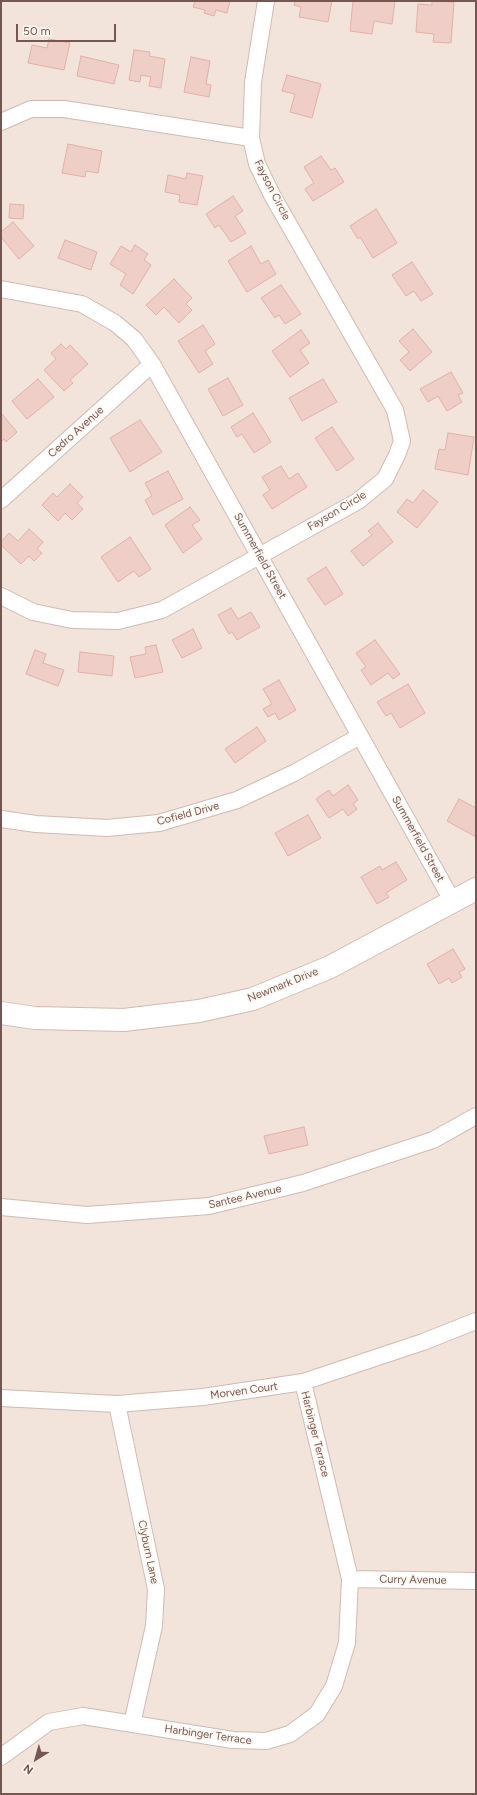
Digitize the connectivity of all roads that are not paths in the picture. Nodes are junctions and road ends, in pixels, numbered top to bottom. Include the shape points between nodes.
1 (266, 1) edge
2 (1, 122) edge
3 (251, 138) junction
4 (1, 289) edge
5 (152, 364) junction
6 (1, 500) edge
7 (260, 555) junction
8 (1, 596) edge
9 (360, 736) junction
10 (1, 819) edge
11 (476, 889) edge
12 (453, 902) junction
13 (1, 1013) edge
14 (476, 1116) edge
15 (1, 1207) edge
16 (476, 1321) edge
17 (303, 1382) junction
18 (1, 1398) edge
19 (117, 1404) junction
20 (350, 1578) junction
21 (476, 1581) edge
22 (132, 1724) junction
23 (1, 1757) edge

1 - 3 street, Fayson Circle via 253,82
2 - 3 street via 31,109 64,109
3 - 7 street, Fayson Circle via 257,164 272,195 395,410 402,441 386,479 358,500
4 - 5 street, Summerfield Street via 82,304 130,335
5 - 6 street, Cedro Avenue
5 - 7 street, Summerfield Street
7 - 8 street, Fayson Circle via 162,610 118,621 72,620 34,612
7 - 9 street, Summerfield Street
9 - 10 street, Cofield Drive via 294,773 237,800 159,823 107,828 36,824
9 - 12 street, Summerfield Street
11 - 12 street, Newmark Drive
12 - 13 street, Newmark Drive via 330,967 253,999 199,1011 124,1020 35,1018
14 - 15 street, Santee Avenue via 433,1140 303,1183 209,1206 86,1215
16 - 17 street, Morven Court via 423,1342
17 - 19 street, Morven Court via 203,1397
17 - 20 street, Harbinger Terrace
18 - 19 street, Morven Court
19 - 22 street, Clyburn Lane via 156,1589 154,1626
20 - 21 street, Curry Avenue
20 - 22 street, Harbinger Terrace via 347,1643 334,1686 316,1714 290,1734 266,1741 233,1740
22 - 23 street, Harbinger Terrace via 83,1716 49,1722

